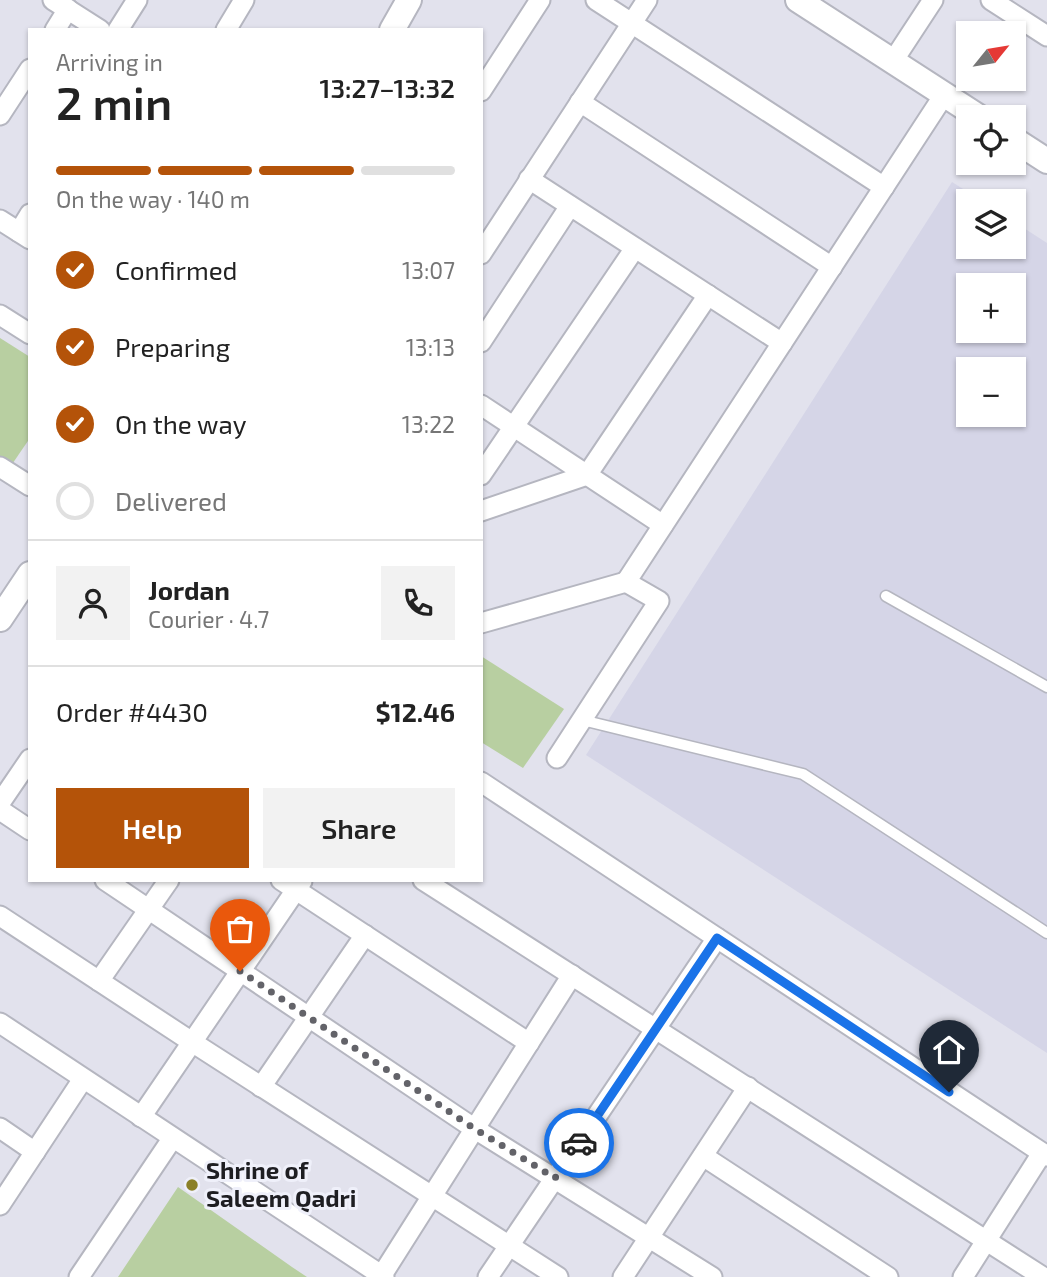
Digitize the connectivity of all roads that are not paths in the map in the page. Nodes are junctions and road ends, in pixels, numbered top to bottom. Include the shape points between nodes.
1 (136, 0) edge
2 (244, 0) edge
3 (409, 0) edge
4 (540, 0) edge
5 (596, 0) edge
6 (647, 0) edge
7 (798, 0) edge
8 (933, 0) edge
9 (991, 0) edge
10 (61, 5) edge
11 (632, 23) junction
12 (55, 28) edge
13 (97, 28) edge
14 (119, 28) edge
15 (227, 28) edge
16 (393, 28) edge
17 (1047, 36) edge
18 (893, 61) junction
19 (28, 72) edge
20 (483, 88) edge
21 (944, 95) junction
22 (580, 103) junction
23 (960, 105) edge
24 (0, 115) edge
25 (1026, 147) edge
26 (1047, 161) edge
27 (529, 179) junction
28 (884, 187) junction
29 (570, 206) junction
30 (0, 220) edge
31 (24, 236) edge
32 (635, 248) junction
33 (483, 251) edge
34 (832, 267) junction
35 (708, 295) junction
36 (0, 315) edge
37 (28, 333) edge
38 (483, 339) edge
39 (782, 343) junction
40 (483, 406) edge
41 (514, 427) junction
42 (0, 467) edge
43 (483, 472) edge
44 (587, 475) junction
45 (28, 485) edge
46 (483, 510) edge
47 (663, 526) junction
48 (28, 577) edge
49 (626, 582) junction
50 (886, 596) dead end
51 (0, 619) edge
52 (483, 622) edge
53 (1047, 687) edge
54 (582, 720) junction
55 (556, 758) dead end
56 (28, 762) edge
57 (483, 783) edge
58 (0, 803) edge
59 (0, 810) edge
60 (28, 829) edge
61 (108, 882) edge
62 (168, 882) edge
63 (426, 882) edge
64 (293, 883) edge
65 (149, 910) junction
66 (0, 916) edge
67 (1047, 933) edge
68 (365, 935) junction
69 (717, 938) junction
70 (240, 971) junction
71 (572, 975) junction
72 (99, 981) junction
73 (308, 1017) junction
74 (0, 1023) edge
75 (656, 1029) junction
76 (191, 1042) junction
77 (529, 1043) junction
78 (83, 1079) junction
79 (261, 1087) junction
80 (748, 1087) junction
81 (141, 1117) junction
82 (0, 1128) edge
83 (475, 1129) junction
84 (172, 1139) junction
85 (35, 1152) junction
86 (1045, 1155) edge
87 (703, 1156) junction
88 (555, 1178) junction
89 (432, 1196) junction
90 (0, 1205) edge
91 (649, 1238) junction
92 (986, 1241) junction
93 (509, 1246) junction
94 (877, 1274) edge
95 (383, 1276) edge
96 (79, 1277) edge
97 (488, 1277) edge
98 (558, 1277) edge
99 (623, 1277) edge
100 (712, 1277) edge
101 (963, 1277) edge
102 (1043, 1277) edge

1 - 14 street
2 - 15 street
3 - 16 street
4 - 20 street
5 - 11 street
6 - 11 street
7 - 18 street
8 - 18 street
9 - 17 street
10 - 12 street
10 - 13 street
11 - 22 street
11 - 28 street
18 - 21 street
19 - 24 street
21 - 23 street
21 - 28 street
22 - 27 street
22 - 34 street
25 - 26 street
27 - 29 street
27 - 33 street
28 - 34 street
29 - 32 street
29 - 38 street
30 - 31 street
32 - 35 street
32 - 41 street
34 - 39 street
35 - 39 street
35 - 44 street
36 - 37 street
39 - 47 street
40 - 41 street
41 - 43 street
41 - 44 street
42 - 45 street
44 - 46 street
44 - 47 street
47 - 49 street
48 - 51 street
49 - 52 street
49 - 54 street via 659,601
50 - 53 lane
54 - 55 street
54 - 67 lane via 803,774
56 - 58 street
57 - 69 street
59 - 60 street
61 - 65 street
62 - 65 street
63 - 71 street
64 - 68 street
64 - 70 street
65 - 70 street
65 - 72 street
66 - 72 street
68 - 73 street
68 - 77 street
69 - 75 street
69 - 86 street
70 - 73 street
70 - 76 street
71 - 75 street
71 - 77 street
72 - 76 street
73 - 79 street
73 - 83 street
74 - 78 street
75 - 80 street
75 - 88 street
76 - 79 street
76 - 81 street
77 - 83 street
78 - 81 street
78 - 85 street
79 - 89 street
80 - 87 street
80 - 92 street
81 - 84 street
82 - 85 street
83 - 88 street
83 - 89 street
84 - 95 street
84 - 96 street
85 - 90 street
86 - 92 street
87 - 91 street
87 - 94 street
88 - 91 street
88 - 93 street
89 - 93 street
89 - 95 street
91 - 99 street
91 - 100 street
92 - 101 street
92 - 102 street
93 - 97 street
93 - 98 street

